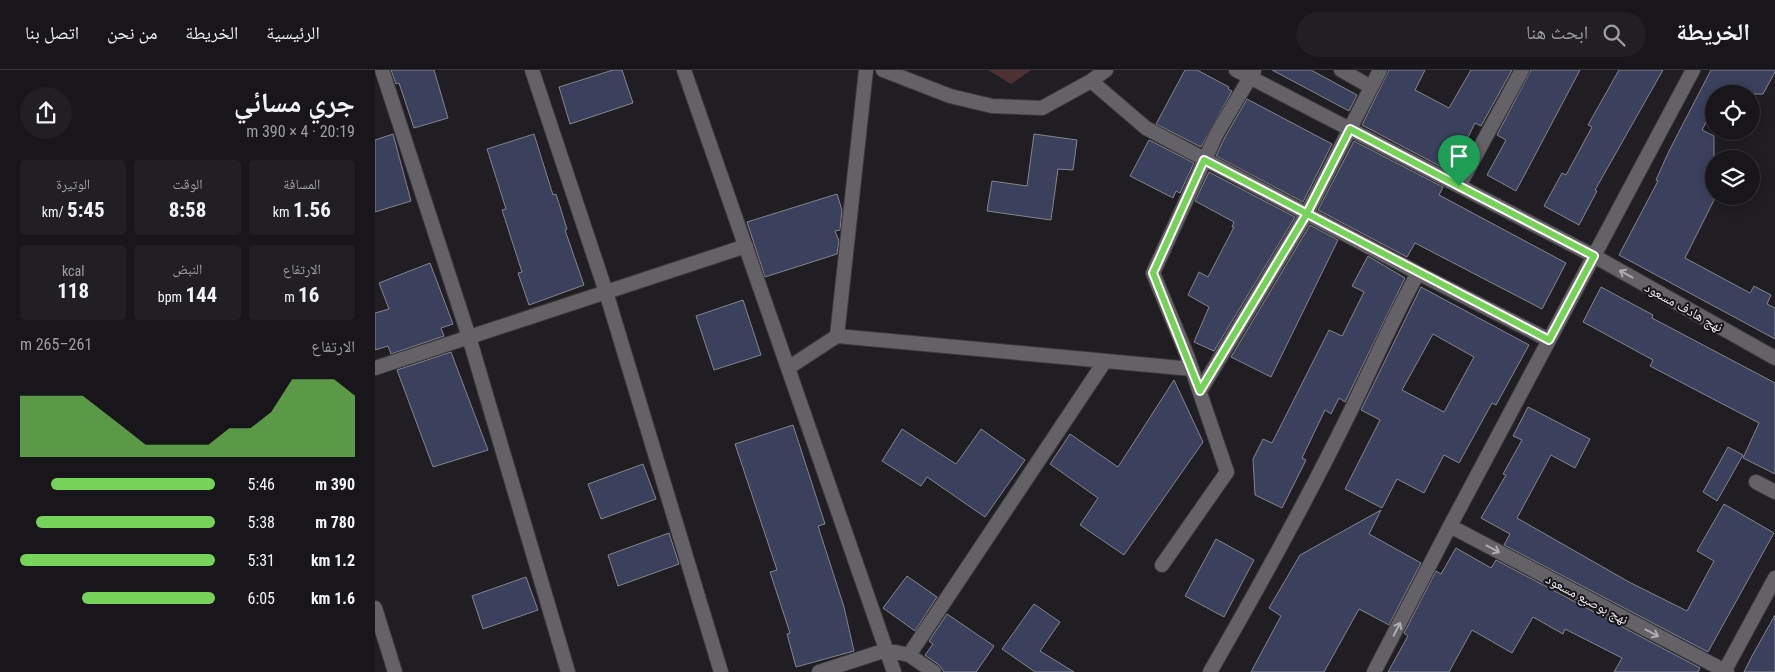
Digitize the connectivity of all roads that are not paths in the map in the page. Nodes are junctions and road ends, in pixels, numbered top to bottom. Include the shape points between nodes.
1 (382, 70) edge
2 (533, 70) edge
3 (684, 70) edge
4 (866, 70) edge
5 (883, 70) edge
6 (1106, 70) edge
7 (1236, 70) edge
8 (1341, 70) edge
9 (1379, 70) edge
10 (1522, 70) edge
11 (1693, 70) edge
12 (1252, 74) edge
13 (1091, 81) junction
14 (1371, 87) junction
15 (1350, 129) junction
16 (1204, 160) junction
17 (1459, 186) junction
18 (1306, 215) junction
19 (746, 246) junction
20 (1594, 256) junction
21 (1418, 273) junction
22 (606, 292) junction
23 (837, 336) junction
24 (469, 337) junction
25 (1549, 340) junction
26 (1775, 358) edge
27 (1105, 361) junction
28 (375, 368) edge
29 (788, 368) junction
30 (1192, 369) junction
31 (1200, 391) junction
32 (1756, 482) dead end
33 (1775, 492) edge
34 (1450, 526) junction
35 (1162, 565) dead end
36 (1775, 578) edge
37 (375, 608) edge
38 (886, 650) junction
39 (909, 655) junction
40 (395, 672) edge
41 (568, 672) edge
42 (721, 672) edge
43 (819, 672) edge
44 (894, 672) edge
45 (935, 672) edge
46 (1210, 672) edge
47 (1375, 672) edge
48 (1725, 672) edge

1 - 24 street
2 - 22 street
3 - 19 street
4 - 23 street
5 - 13 street via 950,96 992,106 1042,108
6 - 13 street
7 - 12 street, نهج هادف مسعود
8 - 14 street
9 - 14 street
10 - 17 street
11 - 20 street
12 - 15 street, نهج هادف مسعود
12 - 16 street
13 - 16 street via 1146,128
14 - 15 street
15 - 17 street, نهج هادف مسعود
15 - 18 street
16 - 18 street
16 - 30 street via 1153,273
17 - 20 street, نهج هادف مسعود
18 - 21 street
18 - 31 street
19 - 22 street
19 - 29 street
20 - 25 street
26 -> 20 street, نهج هادف مسعود
21 - 25 street
21 - 46 street via 1276,554
22 - 24 street
22 - 42 street
23 - 27 street
23 - 29 street
24 - 28 street
24 - 41 street
25 - 34 street
27 - 30 street
27 - 39 street
29 - 38 street
30 - 31 street
31 - 35 street via 1227,472
32 - 33 street
47 -> 34 street
34 -> 48 street, نهج بوصبع مسعود
36 - 48 street
37 - 40 street
38 - 39 street
38 - 43 street
38 - 44 street
39 - 45 street

